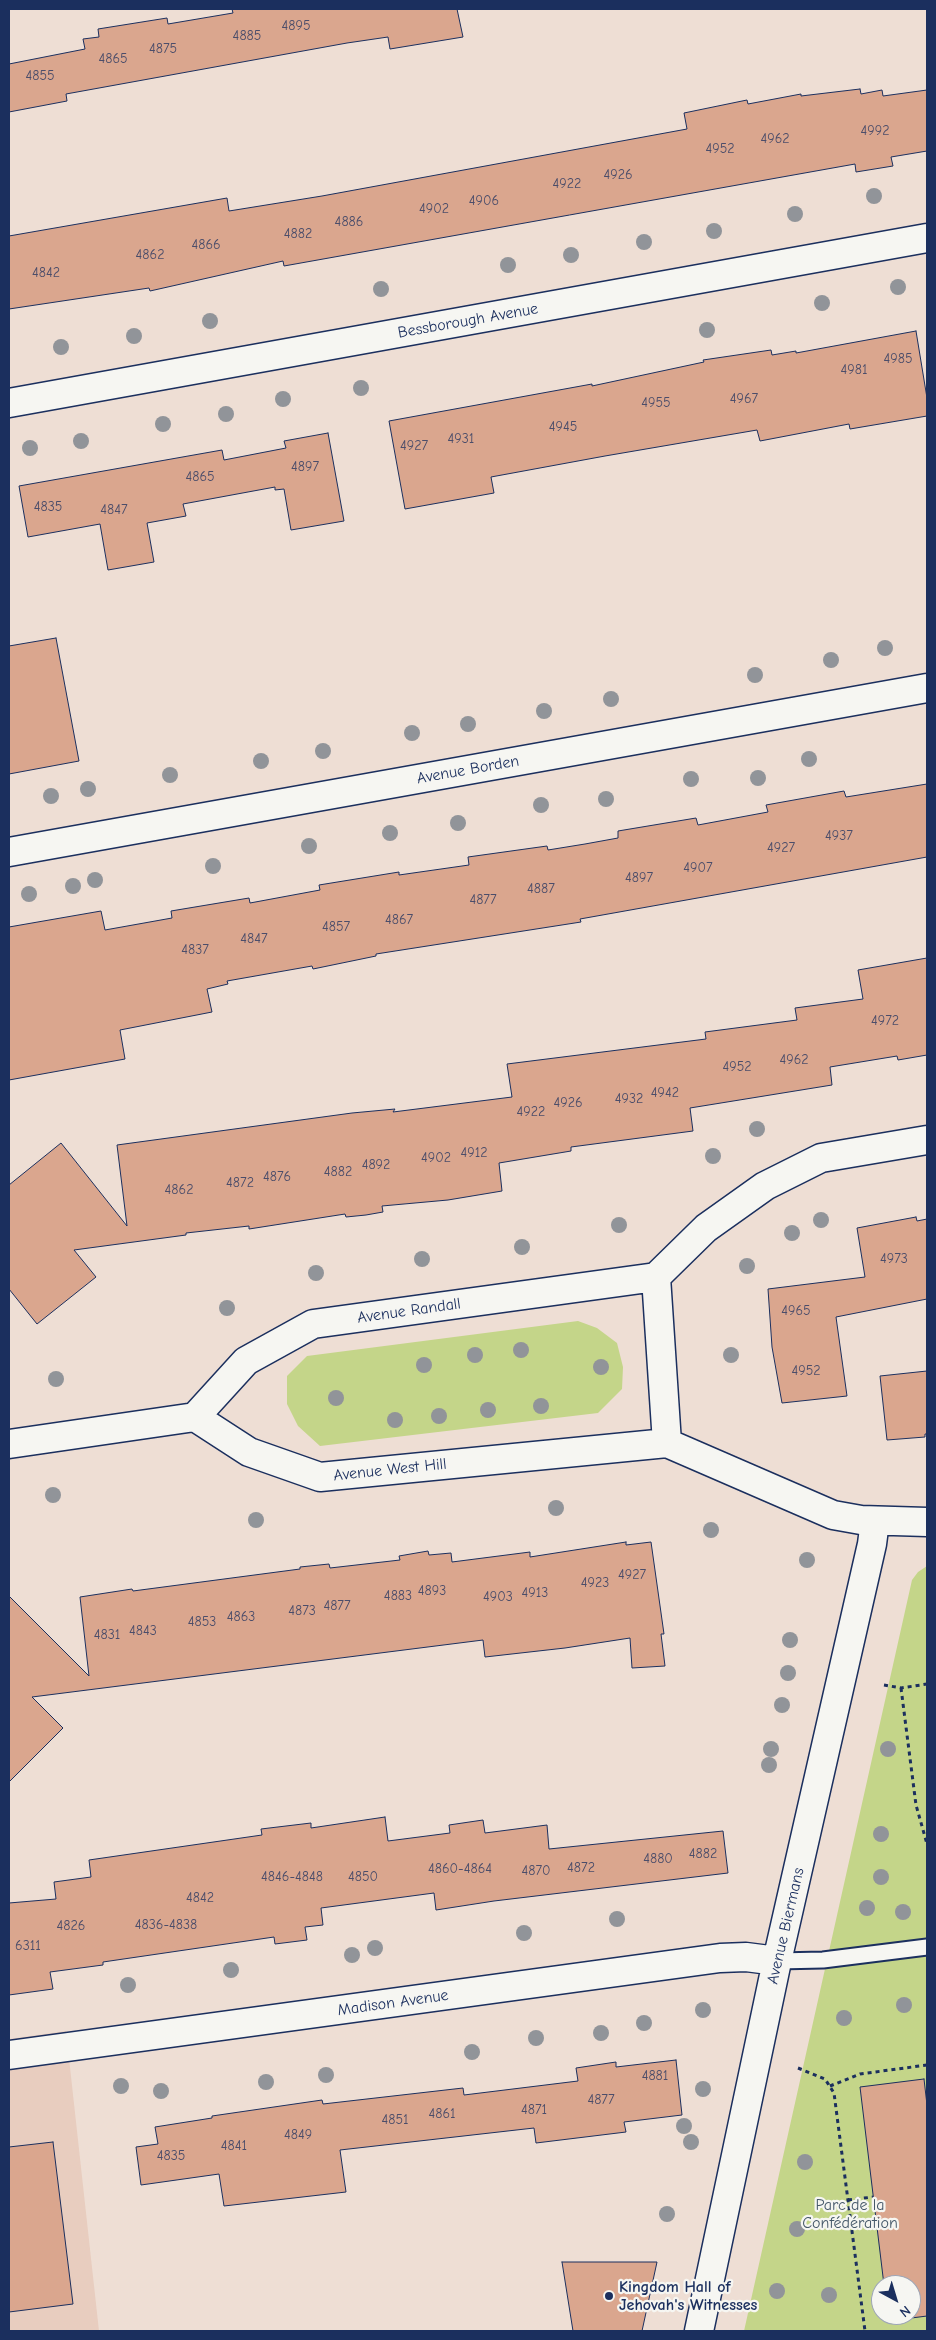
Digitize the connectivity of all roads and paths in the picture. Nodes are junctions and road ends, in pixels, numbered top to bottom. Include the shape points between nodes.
1 (927, 238) edge
2 (9, 403) edge
3 (927, 688) edge
4 (9, 852) edge
5 (927, 1140) edge
6 (656, 1277) junction
7 (195, 1417) junction
8 (667, 1443) junction
9 (9, 1444) edge
10 (875, 1521) junction
11 (927, 1522) edge
12 (927, 1684) edge
13 (884, 1685) dead end
14 (901, 1688) junction
15 (927, 1844) edge
16 (927, 1947) edge
17 (777, 1961) junction
18 (9, 2055) edge
19 (927, 2066) edge
20 (798, 2068) dead end
21 (830, 2086) junction
22 (873, 2197) dead end
23 (848, 2200) junction
24 (699, 2331) edge
25 (865, 2331) edge

1 - 2 street, Bessborough Avenue
3 - 4 street, Avenue Borden
5 - 6 street via 821,1158 765,1186 706,1228
6 - 7 street, Avenue Randall via 312,1324 246,1361
6 - 8 street
7 - 8 street, Avenue West Hill via 249,1452 320,1477
7 - 9 street
8 - 10 street, Avenue West Hill via 834,1515
10 - 11 street, Avenue West Hill
10 - 17 street, Avenue Biermans
12 - 14 path
13 - 14 path
14 - 15 path via 916,1805
16 - 17 lane via 816,1961
17 - 18 street, Madison Avenue via 720,1958
17 - 24 street, Avenue Biermans
19 - 21 path via 860,2074
20 - 21 path via 817,2074
21 - 23 path via 834,2094
22 - 23 path
23 - 25 path

